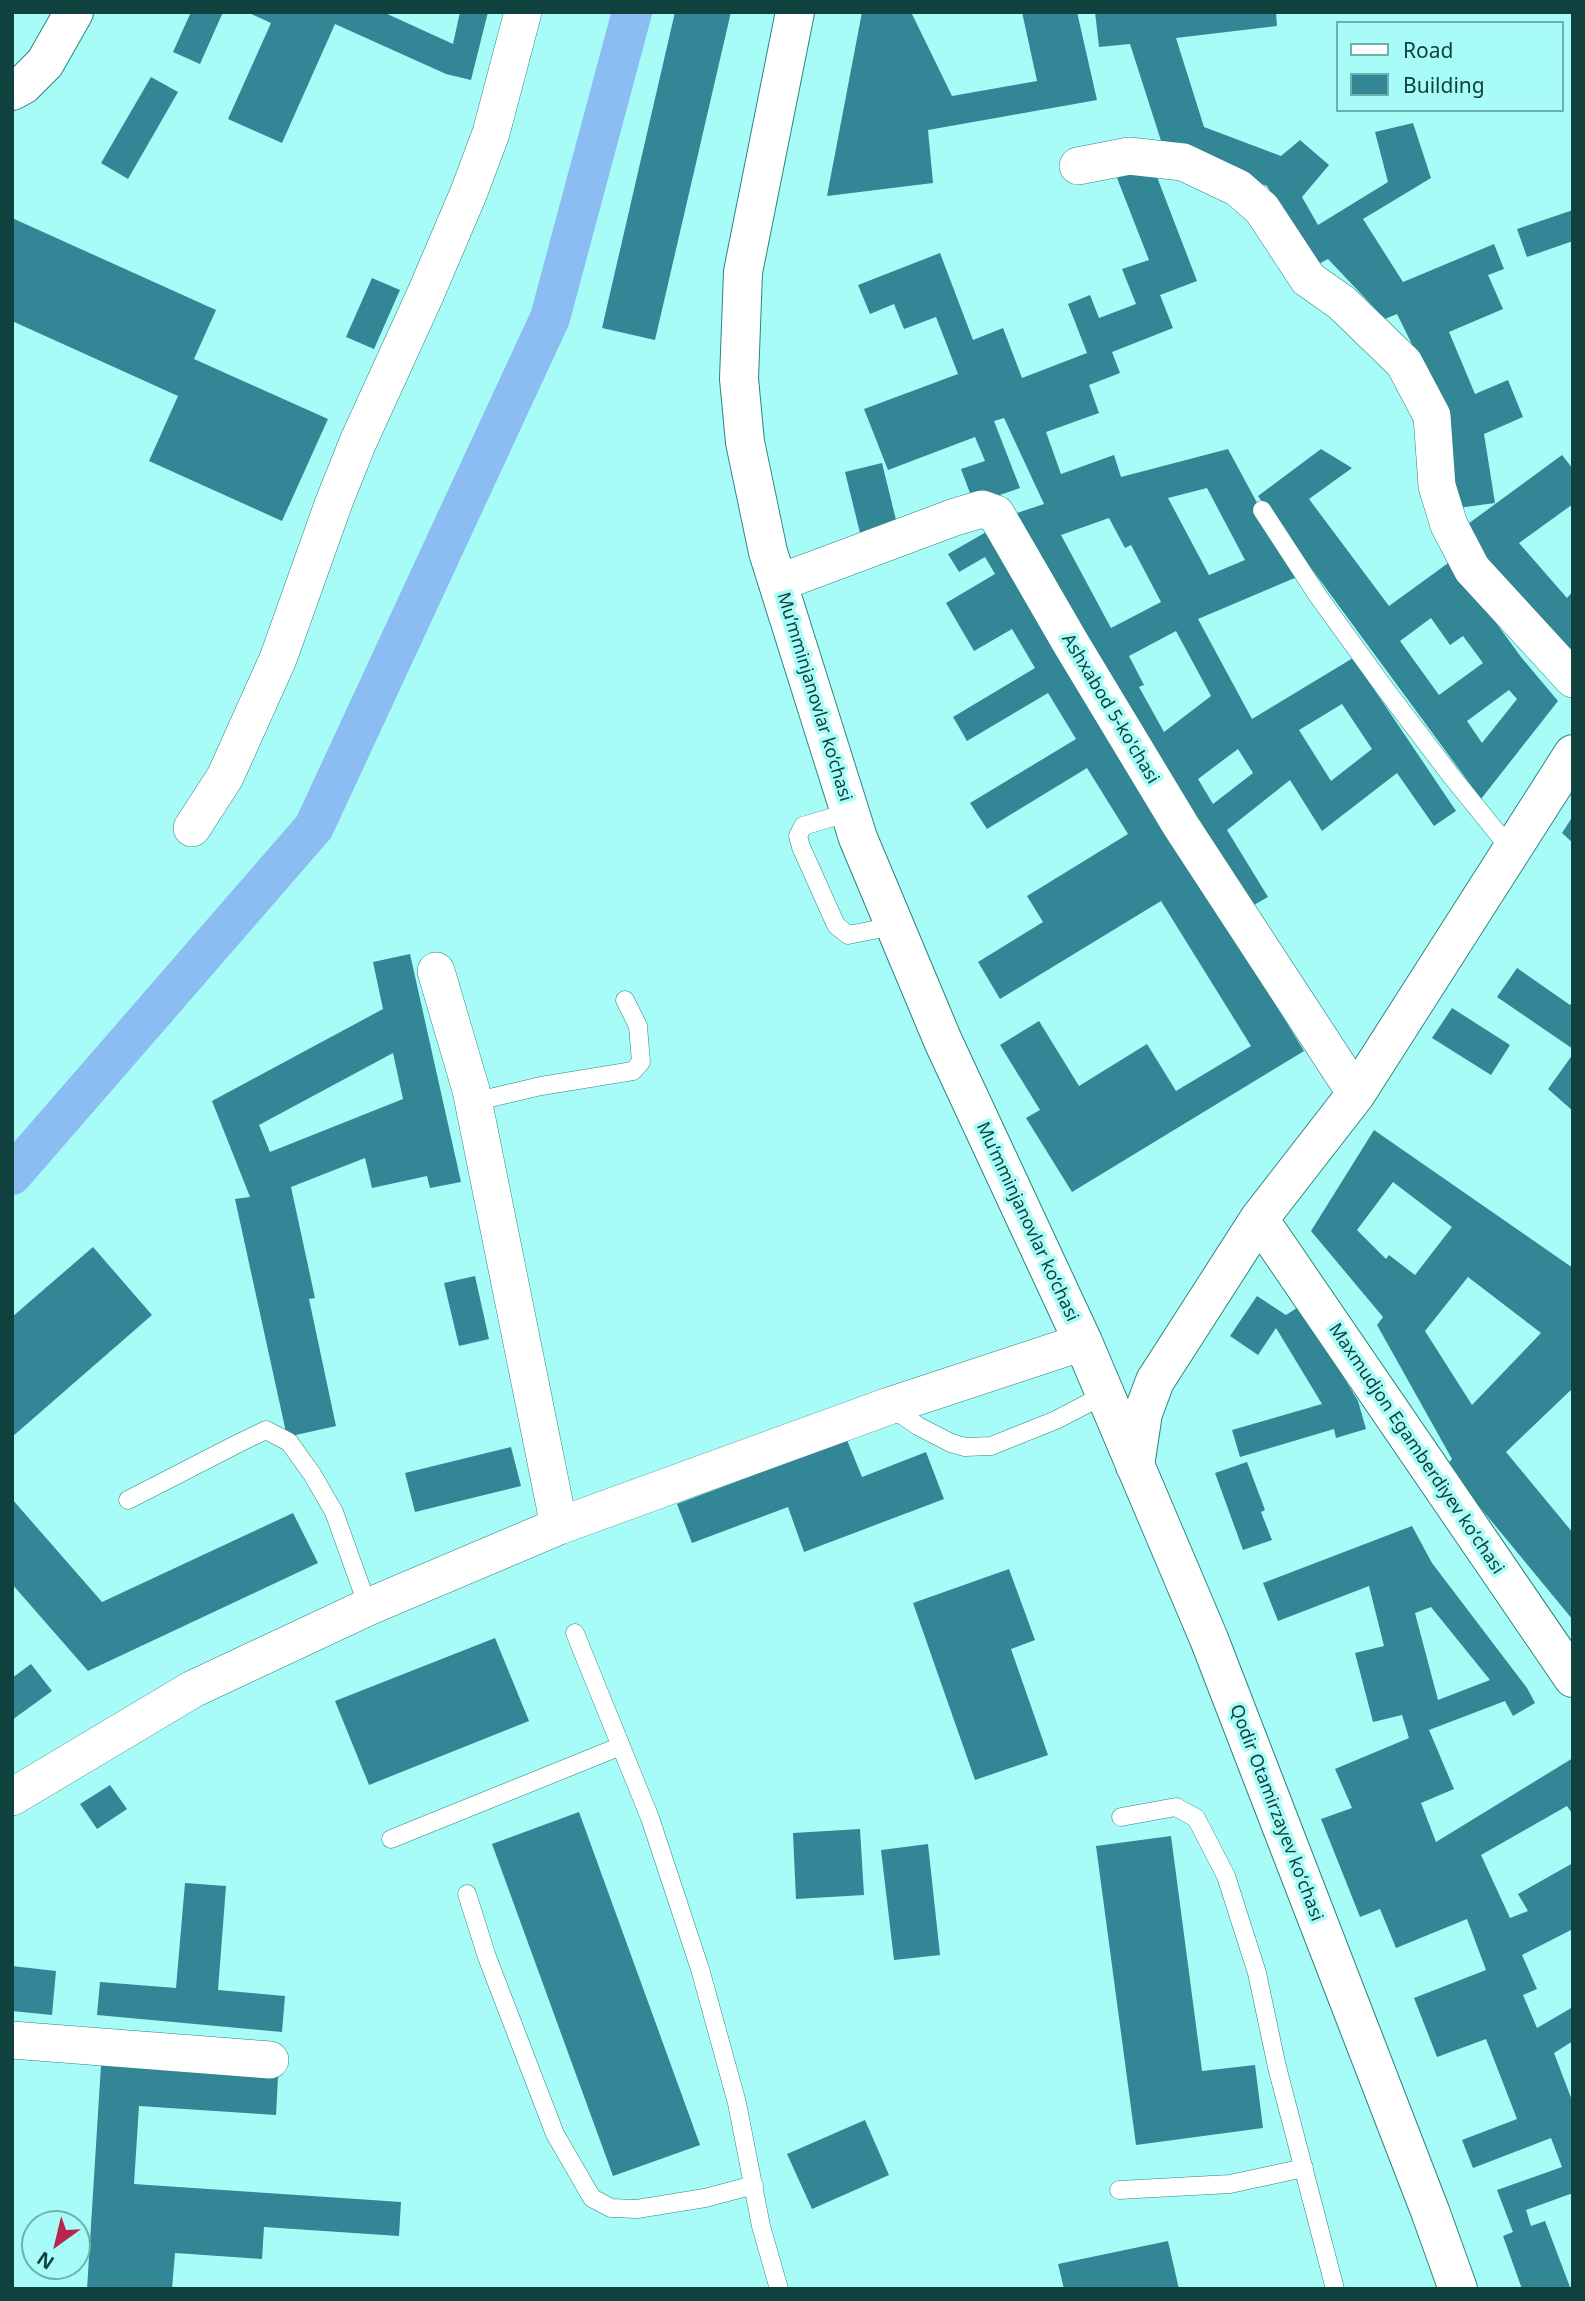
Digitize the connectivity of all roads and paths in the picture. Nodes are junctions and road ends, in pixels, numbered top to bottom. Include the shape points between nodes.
1 (74, 12) edge
2 (523, 12) edge
3 (795, 12) edge
4 (12, 91) edge
5 (1078, 166) dead end
6 (1262, 510) dead end
7 (778, 583) junction
8 (1573, 679) edge
9 (1573, 754) edge
10 (850, 812) junction
11 (192, 828) dead end
12 (1512, 851) junction
13 (894, 926) junction
14 (436, 971) dead end
15 (625, 1000) dead end
16 (1356, 1094) junction
17 (473, 1102) junction
18 (1259, 1219) junction
19 (1083, 1342) junction
20 (1104, 1395) junction
21 (889, 1406) junction
22 (1135, 1466) junction
23 (128, 1500) dead end
24 (559, 1526) junction
25 (368, 1606) junction
26 (575, 1633) dead end
27 (1567, 1655) edge
28 (621, 1746) junction
29 (12, 1797) edge
30 (1121, 1817) dead end
31 (391, 1839) dead end
32 (467, 1894) dead end
33 (12, 2040) edge
34 (270, 2060) dead end
35 (1304, 2168) junction
36 (754, 2185) junction
37 (1119, 2190) dead end
38 (779, 2289) edge
39 (1335, 2289) edge
40 (1458, 2289) edge

1 - 4 main road via 45,63
2 - 11 street via 491,134 469,192 358,442 278,659 225,778
3 - 7 main road, Mu’mminjanovlar ko‘chasi via 743,272 739,379 745,442
5 - 8 street via 1129,156 1183,162 1238,188 1262,209 1308,279 1342,303 1404,363 1432,416 1437,486 1449,525 1472,569
6 - 12 lane via 1386,690
7 - 10 main road, Mu’mminjanovlar ko‘chasi
7 - 16 street, Ashxabod 5-ko'chasi via 973,511 996,514 1181,826
9 - 12 main road
10 - 13 main road, Mu’mminjanovlar ko‘chasi
10 - 13 lane via 803,826 798,835 802,847 836,925 848,934
12 - 16 main road
13 - 19 main road, Mu’mminjanovlar ko‘chasi
14 - 17 street
15 - 17 lane via 638,1026 641,1062 633,1071
16 - 18 main road
17 - 24 street
18 - 22 main road via 1155,1381 1143,1413
18 - 27 main road, Maxmudjon Egamberdiyev koʻchasi
19 - 20 main road, Qodir Otamirzayev koʻchasi
19 - 21 street
20 - 21 lane via 991,1446 951,1443
20 - 22 main road, Qodir Otamirzayev koʻchasi
21 - 24 street
22 - 40 main road, Qodir Otamirzayev koʻchasi via 1209,1640
23 - 25 lane via 266,1430 289,1441 312,1474 334,1512
24 - 25 street
25 - 29 street via 193,1689
26 - 28 lane
28 - 31 lane
28 - 36 lane via 700,1969
30 - 35 lane via 1176,1807 1196,1818 1226,1876 1257,1973
32 - 36 lane via 555,2134 592,2198 611,2208 637,2209
33 - 34 street
35 - 37 lane via 1230,2184
35 - 39 lane
36 - 38 lane

